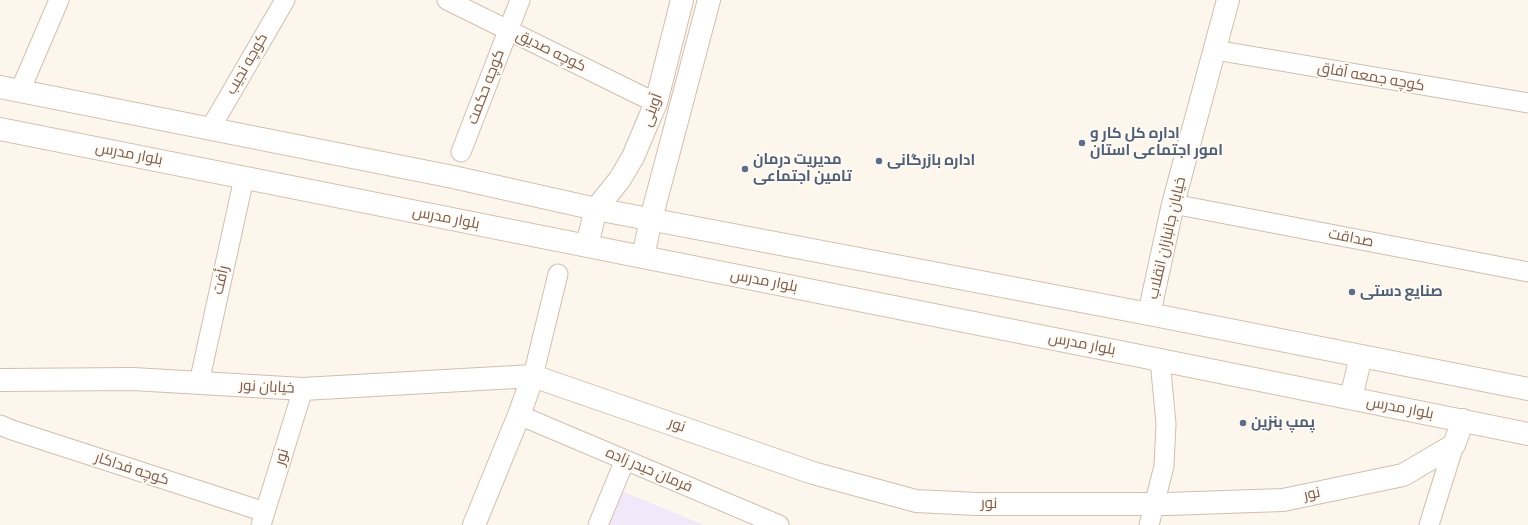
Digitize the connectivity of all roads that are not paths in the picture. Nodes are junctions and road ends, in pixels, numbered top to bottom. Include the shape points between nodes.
1 (59, 0) edge
2 (285, 0) edge
3 (447, 0) edge
4 (520, 0) edge
5 (682, 0) edge
6 (709, 0) edge
7 (1228, 0) edge
8 (508, 30) junction
9 (1215, 50) junction
10 (10, 89) edge
11 (656, 103) junction
12 (1528, 103) edge
13 (0, 129) edge
14 (210, 129) junction
15 (461, 152) dead end
16 (244, 178) junction
17 (1173, 204) junction
18 (596, 209) junction
19 (651, 219) junction
20 (587, 245) junction
21 (643, 257) junction
22 (1528, 272) edge
23 (558, 274) dead end
24 (1149, 314) junction
25 (1361, 356) junction
26 (1160, 360) junction
27 (533, 376) junction
28 (0, 380) edge
29 (198, 383) junction
30 (303, 389) junction
31 (1528, 389) edge
32 (1351, 398) junction
33 (519, 416) junction
34 (1462, 420) junction
35 (0, 425) edge
36 (1528, 434) edge
37 (1454, 445) junction
38 (625, 460) junction
39 (1154, 504) junction
40 (263, 518) edge
41 (771, 524) edge
42 (474, 525) edge
43 (598, 525) edge
44 (1149, 525) edge
45 (1429, 525) edge

1 - 10 street
2 - 14 street, کوچه نجیب
3 - 8 street, کوچه صدیق
4 - 8 street, کوچه حکمت
5 - 11 main road, آوینی
6 - 19 main road, آوینی
7 - 9 main road, خیابان جانبازان انقلاب
8 - 11 street, کوچه صدیق
8 - 15 street, کوچه حکمت
9 - 12 street, کوچه جمعه آفاق
9 - 17 main road, خیابان جانبازان انقلاب
10 - 14 main road
11 - 18 main road, آوینی via 633,157 620,179
13 - 16 main road, بلوار مدرس
14 - 18 main road via 453,177
16 - 20 main road, بلوار مدرس
16 - 29 street, رأفت
17 - 22 street, صداقت
17 - 24 main road, خیابان جانبازان انقلاب
18 - 19 main road
18 - 20 main road
19 - 21 main road, آوینی
19 - 24 main road
20 - 21 main road, بلوار مدرس
21 - 26 main road, بلوار مدرس
23 - 27 street
24 - 25 main road
25 - 31 main road
25 - 32 main road
26 - 32 main road, بلوار مدرس
26 - 39 street via 1166,424 1164,466
27 - 30 main road, خیابان نور
27 - 33 main road
27 - 39 main road, نور via 813,473 916,501 977,504
28 - 29 main road, خیابان نور via 133,379
29 - 30 main road, خیابان نور
30 - 40 street, نور
32 - 34 main road, بلوار مدرس
33 - 38 street, فرمان حیدر زاده
33 - 42 main road
34 - 36 main road, بلوار مدرس
34 - 37 main road
35 - 40 street, کوچه فداکار
37 - 39 main road, نور via 1403,475 1283,500
37 - 45 street
38 - 41 street, فرمان حیدر زاده
38 - 43 street
39 - 44 street

